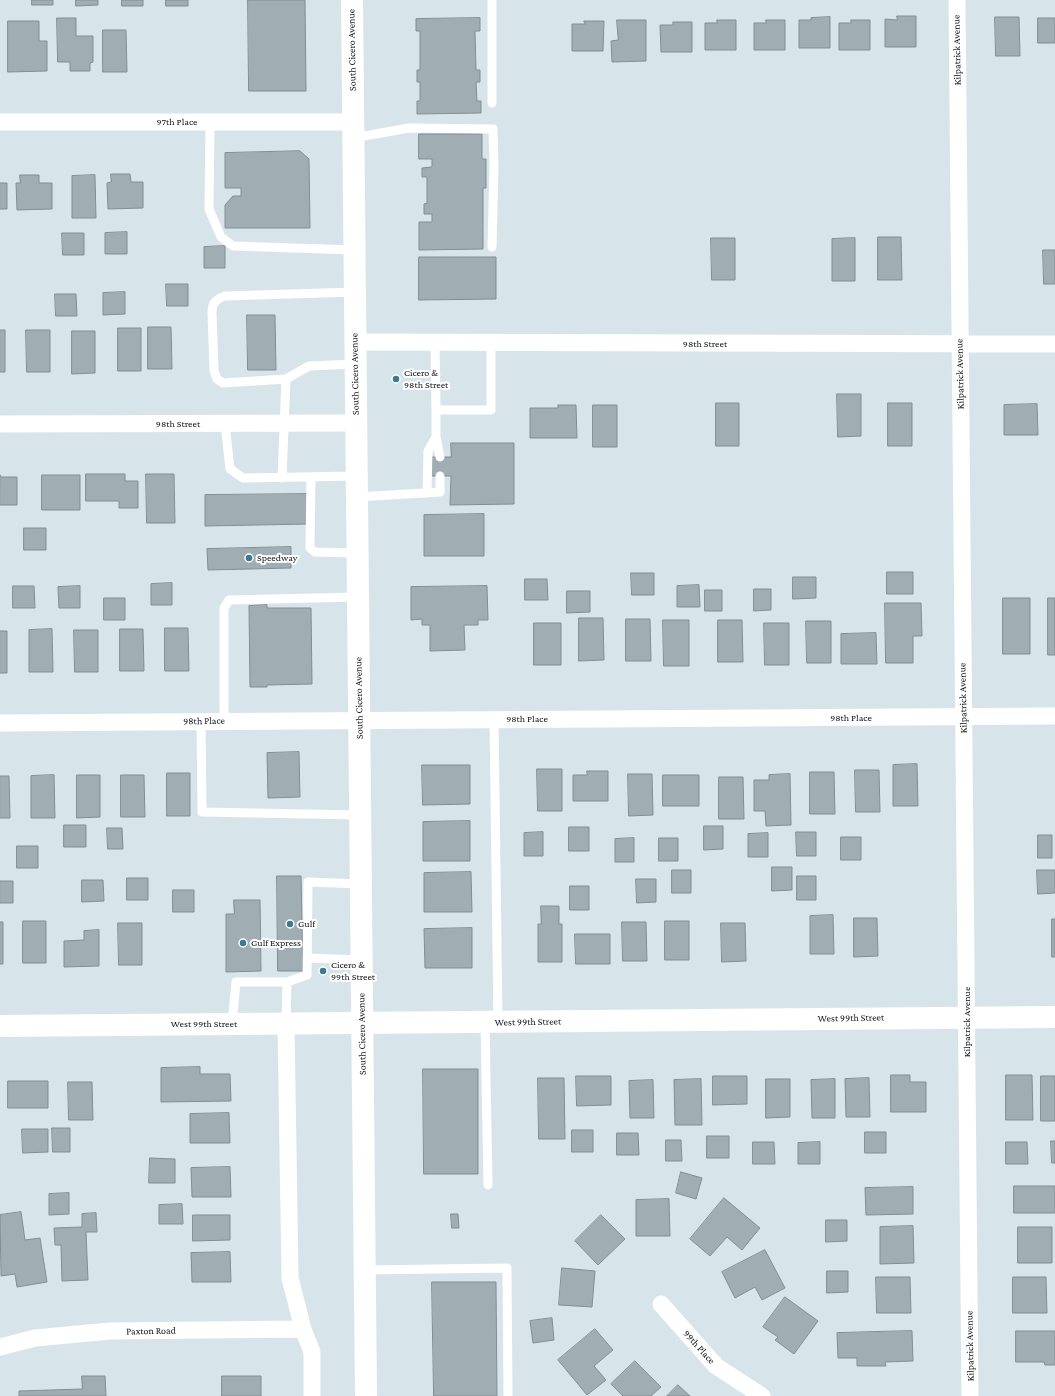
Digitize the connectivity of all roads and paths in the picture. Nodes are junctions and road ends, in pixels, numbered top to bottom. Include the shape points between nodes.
1 (352, 0) edge
2 (492, 0) edge
3 (957, 0) edge
4 (492, 103) dead end
5 (0, 122) edge
6 (210, 122) junction
7 (353, 130) junction
8 (492, 247) dead end
9 (354, 250) junction
10 (355, 292) junction
11 (355, 342) junction
12 (435, 342) junction
13 (490, 343) junction
14 (1055, 344) edge
15 (960, 345) junction
16 (356, 364) junction
17 (286, 379) junction
18 (436, 410) junction
19 (284, 423) junction
20 (356, 423) junction
21 (0, 424) edge
22 (225, 424) junction
23 (436, 437) junction
24 (440, 457) dead end
25 (440, 476) dead end
26 (311, 477) junction
27 (282, 478) junction
28 (357, 487) junction
29 (427, 493) junction
30 (357, 553) junction
31 (358, 597) junction
32 (1055, 716) edge
33 (964, 717) junction
34 (494, 719) junction
35 (359, 720) junction
36 (201, 721) junction
37 (224, 721) junction
38 (0, 723) edge
39 (360, 815) junction
40 (360, 884) junction
41 (307, 958) junction
42 (362, 960) junction
43 (287, 982) junction
44 (966, 1017) junction
45 (1055, 1017) edge
46 (491, 1022) junction
47 (362, 1023) junction
48 (232, 1024) junction
49 (286, 1024) junction
50 (0, 1026) edge
51 (488, 1185) dead end
52 (365, 1270) junction
53 (661, 1304) dead end
54 (303, 1329) junction
55 (0, 1347) edge
56 (312, 1396) edge
57 (366, 1396) edge
58 (508, 1396) edge
59 (762, 1396) edge
60 (970, 1396) edge

1 - 7 main road, South Cicero Avenue
2 - 4 lane
3 - 15 street, Kilpatrick Avenue
5 - 6 street, 97th Place
6 - 7 street, 97th Place
6 - 9 lane via 209,209 221,237 233,246
7 - 8 lane via 493,129
7 - 9 main road, South Cicero Avenue
9 - 10 main road, South Cicero Avenue
10 - 11 main road, South Cicero Avenue
10 - 17 lane via 226,296 218,298 212,305 214,372 217,379 224,383
11 - 12 street, 98th Street
11 - 16 main road, South Cicero Avenue
12 - 13 street, 98th Street
12 - 18 lane
13 - 15 street, 98th Street
13 - 18 lane via 491,410
14 - 15 street, 98th Street
15 - 33 street, Kilpatrick Avenue
16 - 17 lane via 309,366
16 - 20 main road, South Cicero Avenue
17 - 19 lane
18 - 23 lane
19 - 20 street, 98th Street
19 - 22 street, 98th Street
19 - 27 lane
20 - 28 main road, South Cicero Avenue
21 - 22 street, 98th Street
22 - 27 lane via 230,469 243,478
23 - 24 lane
23 - 29 lane via 428,451
25 - 29 lane via 440,492
26 - 27 lane
26 - 28 lane
26 - 30 lane via 310,548 314,552
28 - 29 lane
28 - 30 main road, South Cicero Avenue
30 - 31 main road, South Cicero Avenue
31 - 35 main road, South Cicero Avenue
31 - 37 lane via 229,600 224,608
32 - 33 street, 98th Place
33 - 34 street, 98th Place
33 - 44 street, Kilpatrick Avenue
34 - 35 street, 98th Place
34 - 46 lane
35 - 37 street, 98th Place
35 - 39 main road, South Cicero Avenue
36 - 37 street, 98th Place
36 - 38 street, 98th Place
36 - 39 lane via 202,812
39 - 40 main road, South Cicero Avenue
40 - 41 lane via 308,882
40 - 42 main road, South Cicero Avenue
41 - 42 lane
41 - 43 lane via 307,975
42 - 47 main road, South Cicero Avenue
43 - 48 lane via 236,982
43 - 49 lane
44 - 45 main road, West 99th Street
44 - 46 main road, West 99th Street
44 - 60 street, Kilpatrick Avenue
46 - 47 main road, West 99th Street
46 - 51 lane
47 - 49 main road, West 99th Street
47 - 52 main road, South Cicero Avenue
48 - 49 main road, West 99th Street
48 - 50 main road, West 99th Street
49 - 54 street via 290,1278
52 - 57 main road, South Cicero Avenue
52 - 58 lane via 507,1268
53 - 59 street, 99th Place via 716,1366
54 - 55 street, Paxton Road via 110,1332 35,1338
54 - 56 street via 312,1352

